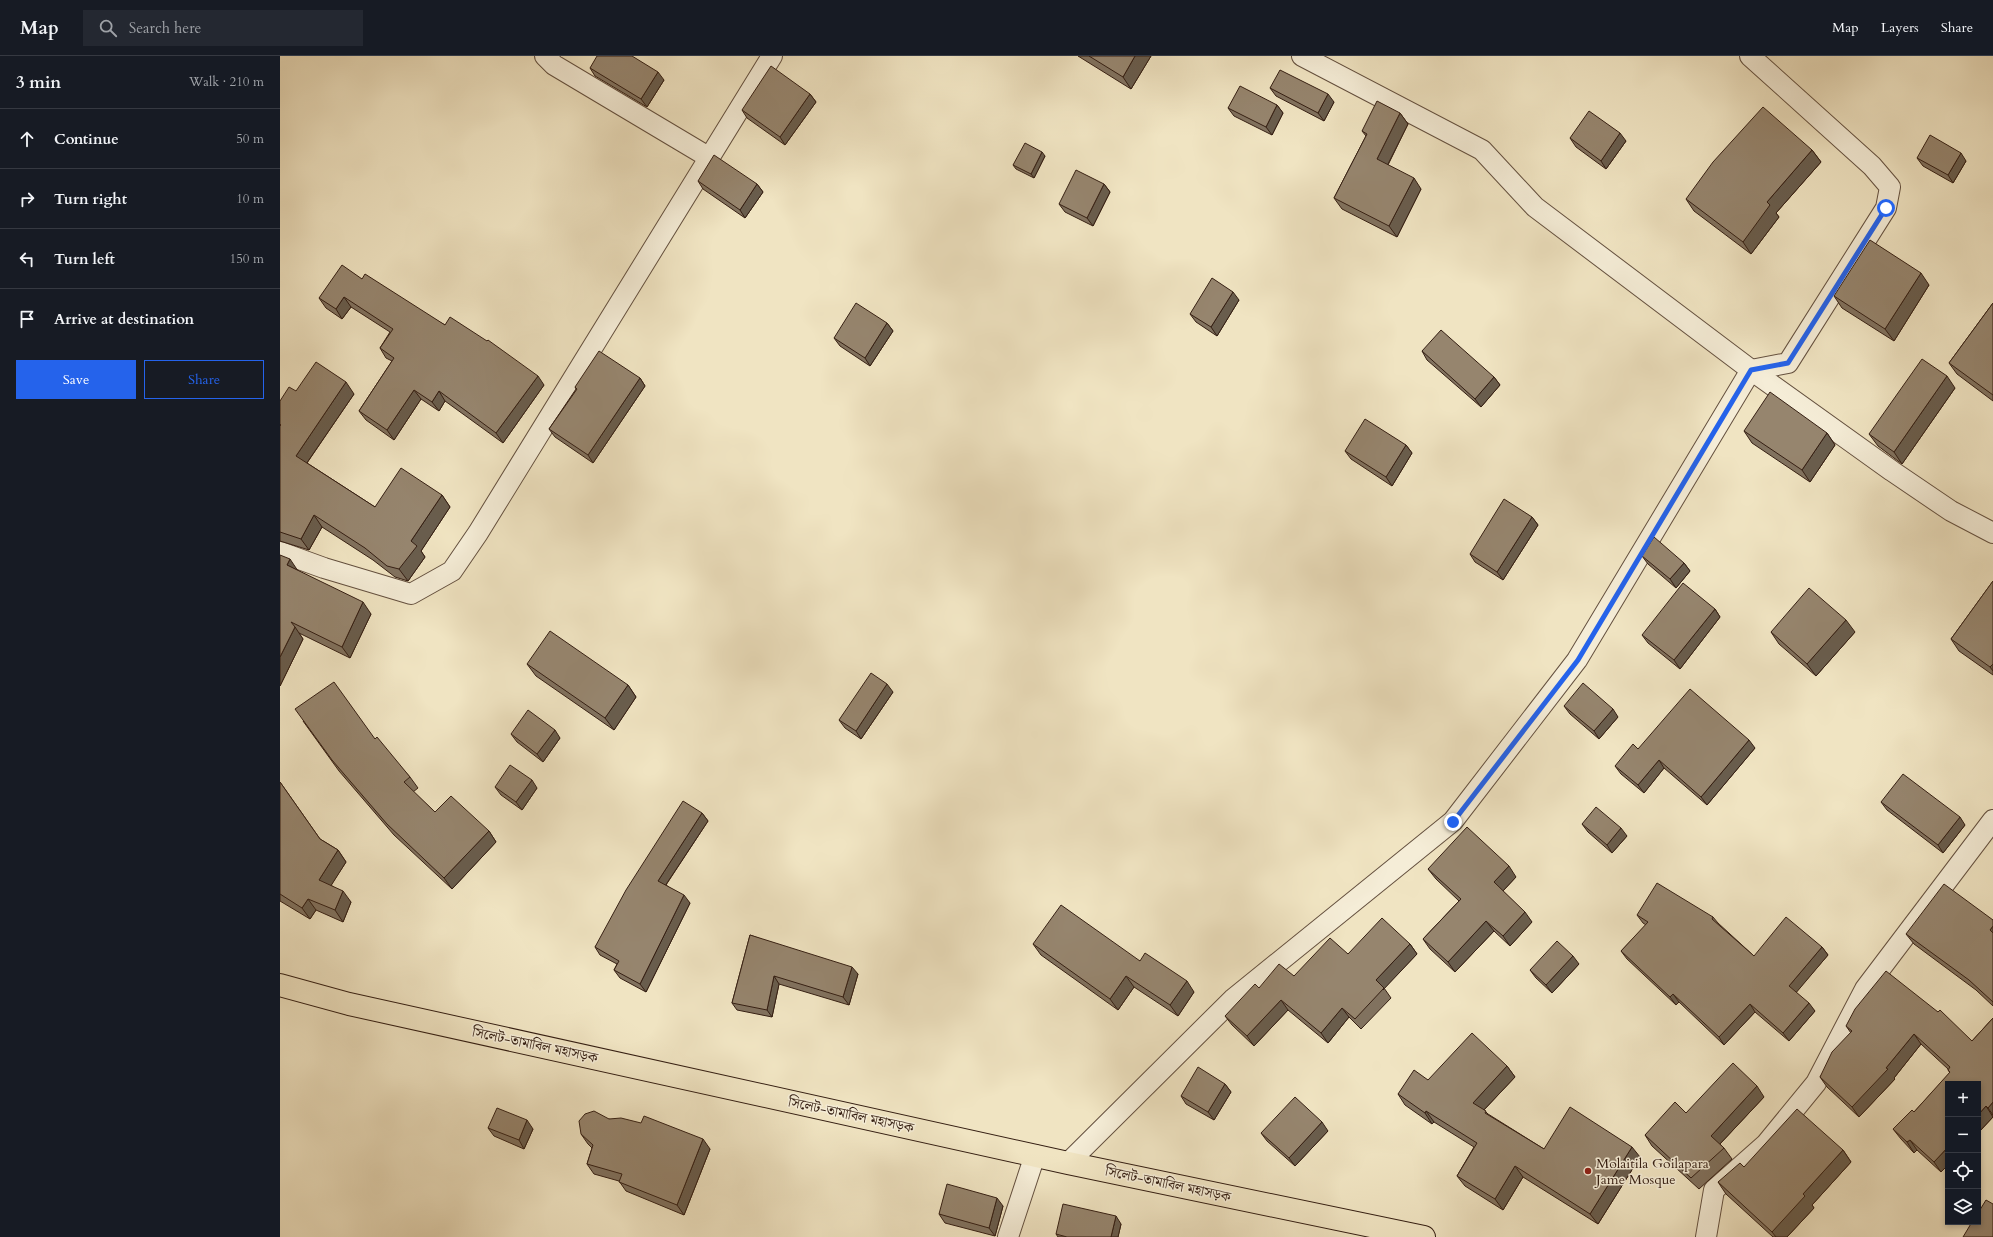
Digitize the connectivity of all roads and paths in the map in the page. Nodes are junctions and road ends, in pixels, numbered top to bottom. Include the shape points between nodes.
1 (545, 56) edge
2 (772, 56) edge
3 (1302, 56) edge
4 (1750, 56) edge
5 (710, 158) junction
6 (1751, 370) junction
7 (1993, 533) edge
8 (280, 552) edge
9 (1993, 820) edge
10 (280, 985) edge
11 (1035, 1155) junction
12 (1068, 1163) junction
13 (1008, 1237) edge
14 (1424, 1237) edge
15 (1706, 1237) edge

1 - 5 street via 554,65
2 - 5 street
3 - 6 street via 1482,150 1535,208
4 - 6 street via 1872,166 1890,187 1886,208 1788,363
5 - 8 street via 452,571 410,594
6 - 7 street via 1892,471 1951,510
6 - 12 street via 1578,660 1453,822 1233,1000
9 - 15 street via 1865,989 1816,1083 1766,1144 1714,1190
10 - 11 highway, সিলেট-তামাবিল মহাসড়ক via 348,1004
11 - 12 highway, সিলেট-তামাবিল মহাসড়ক
11 - 13 street
12 - 14 highway, সিলেট-তামাবিল মহাসড়ক

